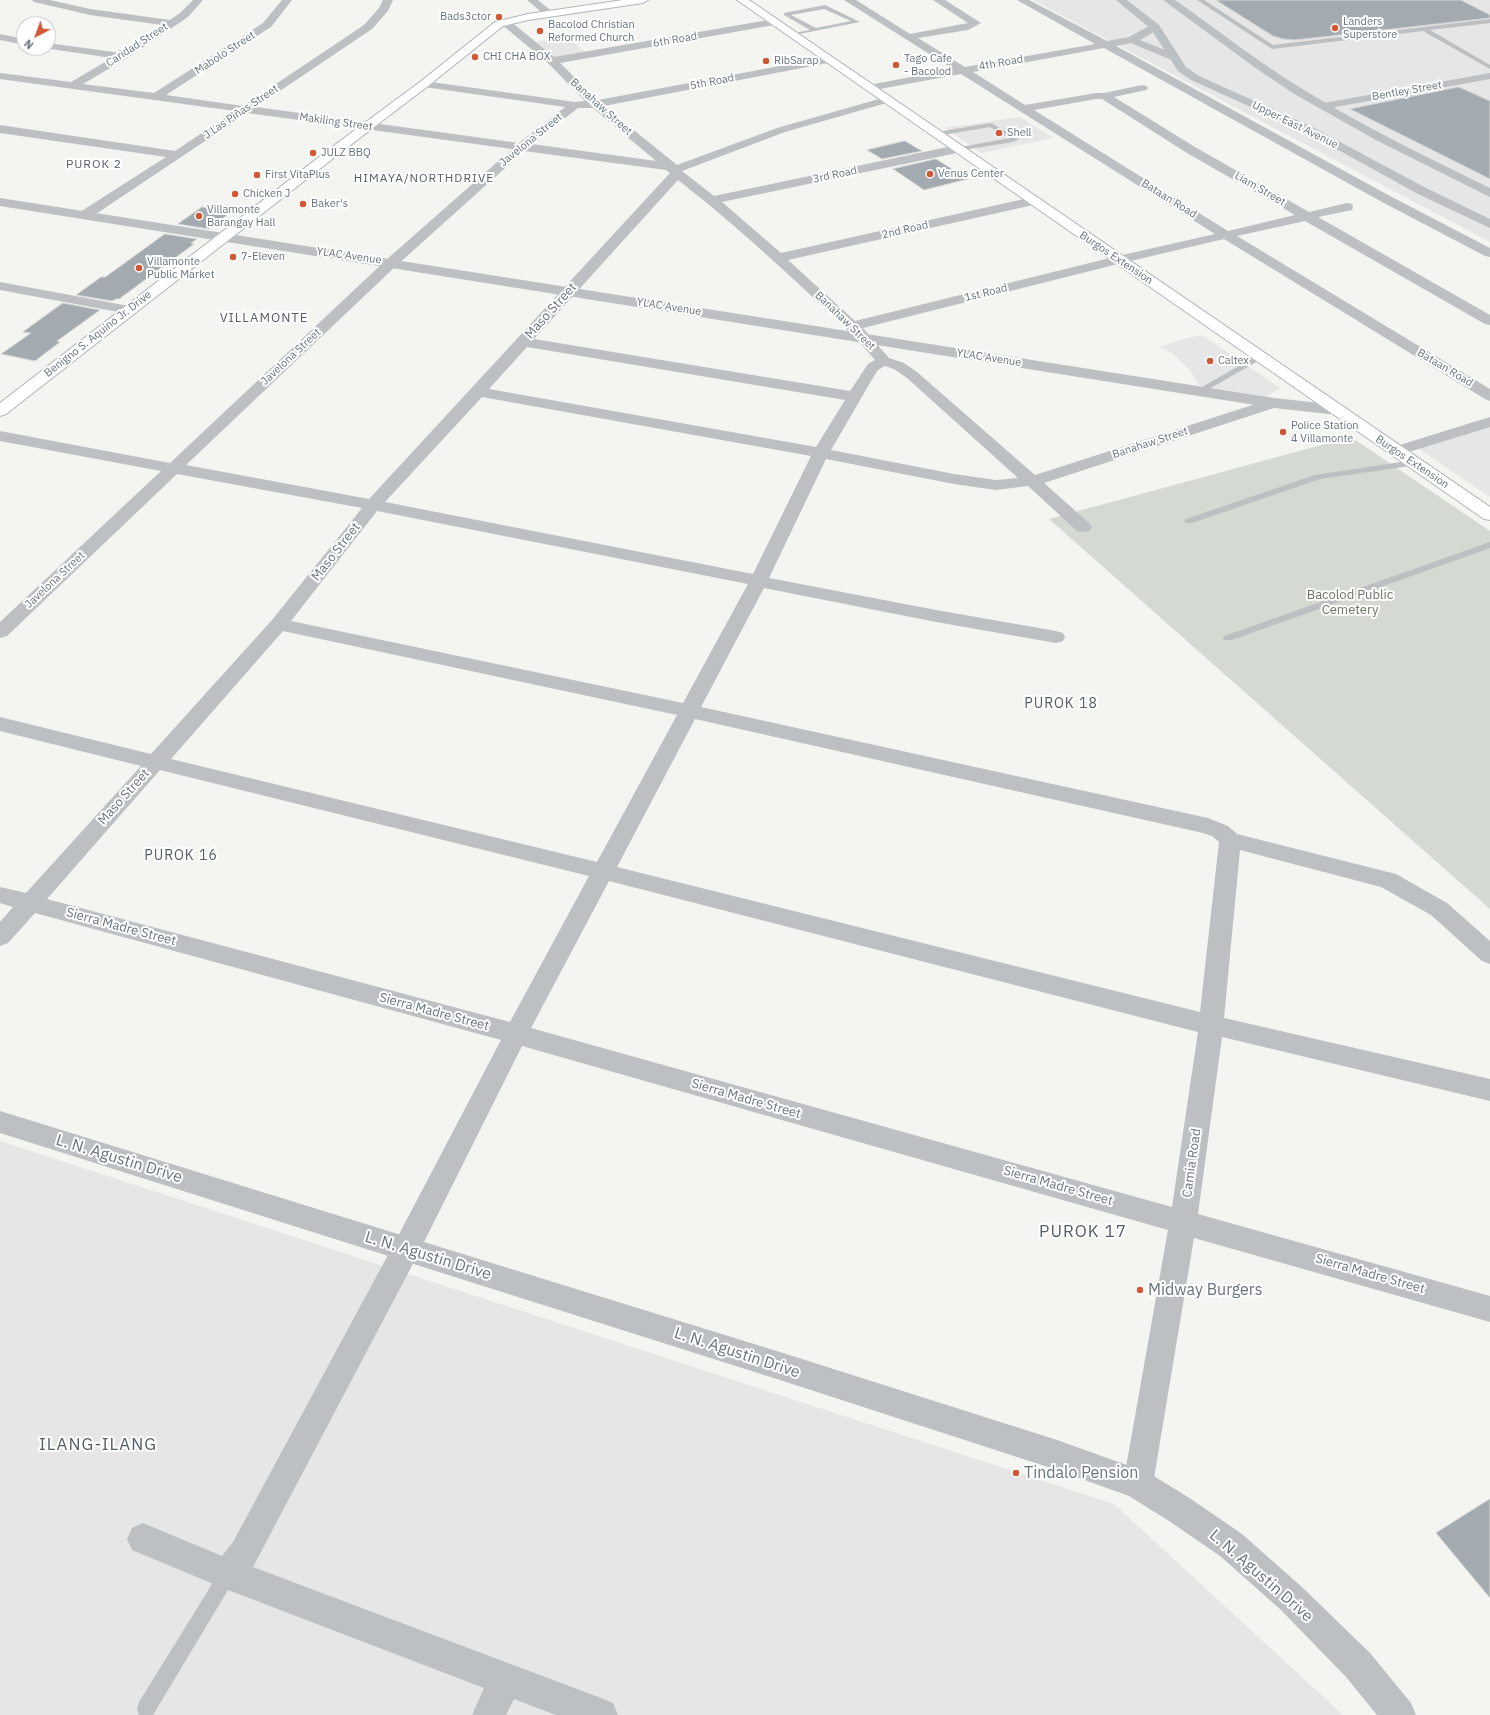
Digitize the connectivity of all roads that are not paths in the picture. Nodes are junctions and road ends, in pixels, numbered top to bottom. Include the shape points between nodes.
1 (37, 0) edge
2 (198, 0) edge
3 (287, 0) edge
4 (388, 0) edge
5 (532, 0) edge
6 (643, 0) edge
7 (742, 0) edge
8 (849, 0) edge
9 (938, 0) edge
10 (1022, 0) edge
11 (1121, 0) edge
12 (1168, 0) edge
13 (1200, 0) edge
14 (550, 14) junction
15 (1490, 21) edge
16 (504, 22) junction
17 (774, 22) junction
18 (171, 23) junction
19 (1155, 27) junction
20 (1424, 29) junction
21 (815, 30) junction
22 (791, 34) junction
23 (0, 37) edge
24 (908, 37) junction
25 (16, 40) edge
26 (1132, 40) junction
27 (1105, 45) junction
28 (56, 47) edge
29 (123, 56) junction
30 (1173, 57) junction
31 (828, 60) junction
32 (552, 61) junction
33 (1490, 67) edge
34 (961, 70) junction
35 (0, 76) edge
36 (1490, 76) edge
37 (1463, 81) junction
38 (424, 84) junction
39 (72, 86) junction
40 (870, 88) junction
41 (1142, 88) dead end
42 (1483, 90) dead end
43 (1104, 96) junction
44 (156, 97) junction
45 (886, 100) junction
46 (595, 104) junction
47 (575, 105) junction
48 (1324, 106) junction
49 (1022, 109) junction
50 (245, 110) junction
51 (368, 127) junction
52 (0, 129) edge
53 (937, 134) junction
54 (521, 146) junction
55 (957, 149) junction
56 (178, 155) junction
57 (674, 170) junction
58 (1490, 193) edge
59 (712, 200) junction
60 (1032, 201) junction
61 (0, 202) edge
62 (1347, 207) dead end
63 (85, 215) junction
64 (1307, 216) junction
65 (1490, 224) edge
66 (1226, 235) junction
67 (222, 238) junction
68 (1490, 253) edge
69 (778, 258) junction
70 (1118, 260) junction
71 (391, 262) junction
72 (0, 286) edge
73 (570, 291) junction
74 (129, 310) junction
75 (1490, 321) edge
76 (853, 326) junction
77 (866, 339) junction
78 (524, 342) junction
79 (1261, 357) junction
80 (884, 361) junction
81 (1199, 391) junction
82 (478, 392) junction
83 (1490, 396) edge
84 (855, 397) junction
85 (1274, 403) junction
86 (1338, 410) junction
87 (0, 411) edge
88 (1490, 422) edge
89 (0, 436) edge
90 (1396, 450) junction
91 (821, 453) junction
92 (1414, 463) junction
93 (173, 468) junction
94 (1032, 480) junction
95 (373, 505) junction
96 (1490, 515) edge
97 (1189, 521) dead end
98 (1083, 527) dead end
99 (1490, 545) edge
100 (759, 580) junction
101 (279, 624) junction
102 (0, 632) edge
103 (1056, 637) dead end
104 (1228, 638) dead end
105 (690, 712) junction
106 (0, 724) edge
107 (155, 763) junction
108 (1230, 840) junction
109 (604, 872) junction
110 (0, 895) edge
111 (30, 903) junction
112 (0, 937) edge
113 (1490, 955) edge
114 (1211, 1025) junction
115 (516, 1034) junction
116 (1490, 1090) edge
117 (0, 1122) edge
118 (1183, 1221) junction
119 (406, 1249) junction
120 (1490, 1309) edge
121 (1138, 1484) junction
122 (143, 1539) dead end
123 (228, 1574) junction
124 (505, 1680) junction
125 (146, 1709) dead end
126 (489, 1715) edge
127 (601, 1715) edge
128 (1399, 1715) edge

1 - 18 street via 90,12
2 - 18 street, Caridad Street via 184,15
3 - 44 street, Mabolo Street via 268,25
4 - 50 street, J Las Piñas Street via 384,9 368,27
5 - 14 street
6 - 14 main road, Benigno S. Aquino Jr. Drive
7 - 17 main road, Burgos Extension
8 - 24 street, Bataan Road
9 - 24 street via 976,23 968,27
10 - 27 street
11 - 19 street, Upper East Avenue
12 - 48 street via 1275,76
13 - 20 lane via 1272,47
14 - 16 main road, Benigno S. Aquino Jr. Drive
15 - 20 lane
16 - 32 street, Banahaw Street
16 - 38 main road, Benigno S. Aquino Jr. Drive via 498,24
17 - 22 main road, Burgos Extension
17 - 32 street, 6th Road
18 - 29 street, Caridad Street
19 - 26 street, 4th Road
19 - 30 street, Upper East Avenue
20 - 33 lane
21 - 21 lane via 786,14 825,7 857,22
21 - 22 lane
22 - 31 main road, Burgos Extension
23 - 25 street
24 - 34 street, Bataan Road
26 - 27 street, 4th Road
26 - 30 street
27 - 34 street, 4th Road
27 - 68 street
28 - 29 street
29 - 39 street, Caridad Street
30 - 65 street, Upper East Avenue via 1182,69 1195,78 1277,114
31 - 40 main road, Burgos Extension
31 - 46 street, 5th Road
32 - 46 street, Banahaw Street
34 - 40 street, 4th Road
34 - 49 street, Bataan Road
35 - 39 street, Makiling Street
36 - 37 street, Bentley Street
37 - 42 street
37 - 48 street, Bentley Street
38 - 47 street
38 - 51 main road, Benigno S. Aquino Jr. Drive
39 - 44 street, Makiling Street
40 - 45 main road, Burgos Extension
41 - 43 street
43 - 49 street
43 - 64 street, Liam Street via 1191,150
44 - 50 street, Makiling Street
45 - 53 main road, Burgos Extension
45 - 57 street via 781,130
46 - 47 street, Javelona Street
46 - 57 street, Banahaw Street
47 - 54 street, Javelona Street
48 - 58 street
49 - 66 street, Bataan Road
50 - 51 street, Makiling Street
50 - 56 street, J Las Piñas Street
51 - 54 street, Makiling Street
51 - 67 main road, Benigno S. Aquino Jr. Drive
52 - 56 street
53 - 55 main road, Burgos Extension
53 - 55 lane via 991,125 1016,138
54 - 57 street, Makiling Street
54 - 71 street, Javelona Street
55 - 59 street, 3rd Road
55 - 60 main road, Burgos Extension
56 - 63 street, J Las Piñas Street
57 - 59 street, Banahaw Street
57 - 73 street, Maso Street
59 - 69 street, Banahaw Street
60 - 69 street, 2nd Road
60 - 70 main road, Burgos Extension
61 - 63 street, YLAC Avenue
62 - 64 street, 1st Road
63 - 67 street, YLAC Avenue
64 - 66 street, 1st Road
64 - 75 street, Liam Street
66 - 70 street, 1st Road
66 - 83 street, Bataan Road
67 - 71 street, YLAC Avenue
67 - 74 main road, Benigno S. Aquino Jr. Drive
69 - 76 street, Banahaw Street
70 - 76 street, 1st Road
70 - 79 main road, Burgos Extension
71 - 73 street, YLAC Avenue
71 - 93 street, Javelona Street
72 - 74 street
73 - 77 street, YLAC Avenue
73 - 78 street, Maso Street
74 - 87 main road, Benigno S. Aquino Jr. Drive
76 - 77 street, Banahaw Street
77 - 80 street, Banahaw Street
77 - 81 street, YLAC Avenue
78 - 82 street, Maso Street
78 - 84 street
79 - 81 lane
79 - 86 main road, Burgos Extension
80 - 84 street via 873,367
80 - 94 street, Banahaw Street via 899,366 912,375
81 - 85 street, YLAC Avenue
82 - 91 street
82 - 95 street, Maso Street
84 - 91 street
85 - 86 street, YLAC Avenue
85 - 94 street, Banahaw Street
86 - 90 main road, Burgos Extension
88 - 90 street
89 - 93 street
90 - 92 main road, Burgos Extension
91 - 94 street via 996,485
91 - 100 street
92 - 96 main road, Burgos Extension
92 - 97 lane via 1318,477
93 - 95 street
93 - 102 street, Javelona Street
94 - 98 street
95 - 100 street
95 - 101 street, Maso Street
99 - 104 lane
100 - 103 street
100 - 105 street
101 - 105 street
101 - 107 street, Maso Street
105 - 108 street via 1208,826 1220,831
105 - 109 street
106 - 107 street
107 - 109 street
107 - 111 street, Maso Street
108 - 113 street via 1388,880 1439,909
108 - 114 street, Camia Road
109 - 114 street
109 - 115 street
110 - 111 street, Sierra Madre Street
111 - 112 street, Maso Street
111 - 115 street, Sierra Madre Street
114 - 116 street
114 - 118 street, Camia Road
115 - 118 street, Sierra Madre Street
115 - 119 street
117 - 119 street, L. N. Agustin Drive
118 - 120 street, Sierra Madre Street
118 - 121 street, Camia Road
119 - 121 street, L. N. Agustin Drive via 1057,1455
119 - 123 street via 244,1553
121 - 128 street, L. N. Agustin Drive via 1231,1546 1292,1599 1358,1666
122 - 123 street
123 - 124 street
123 - 125 lane
124 - 126 street
124 - 127 street

